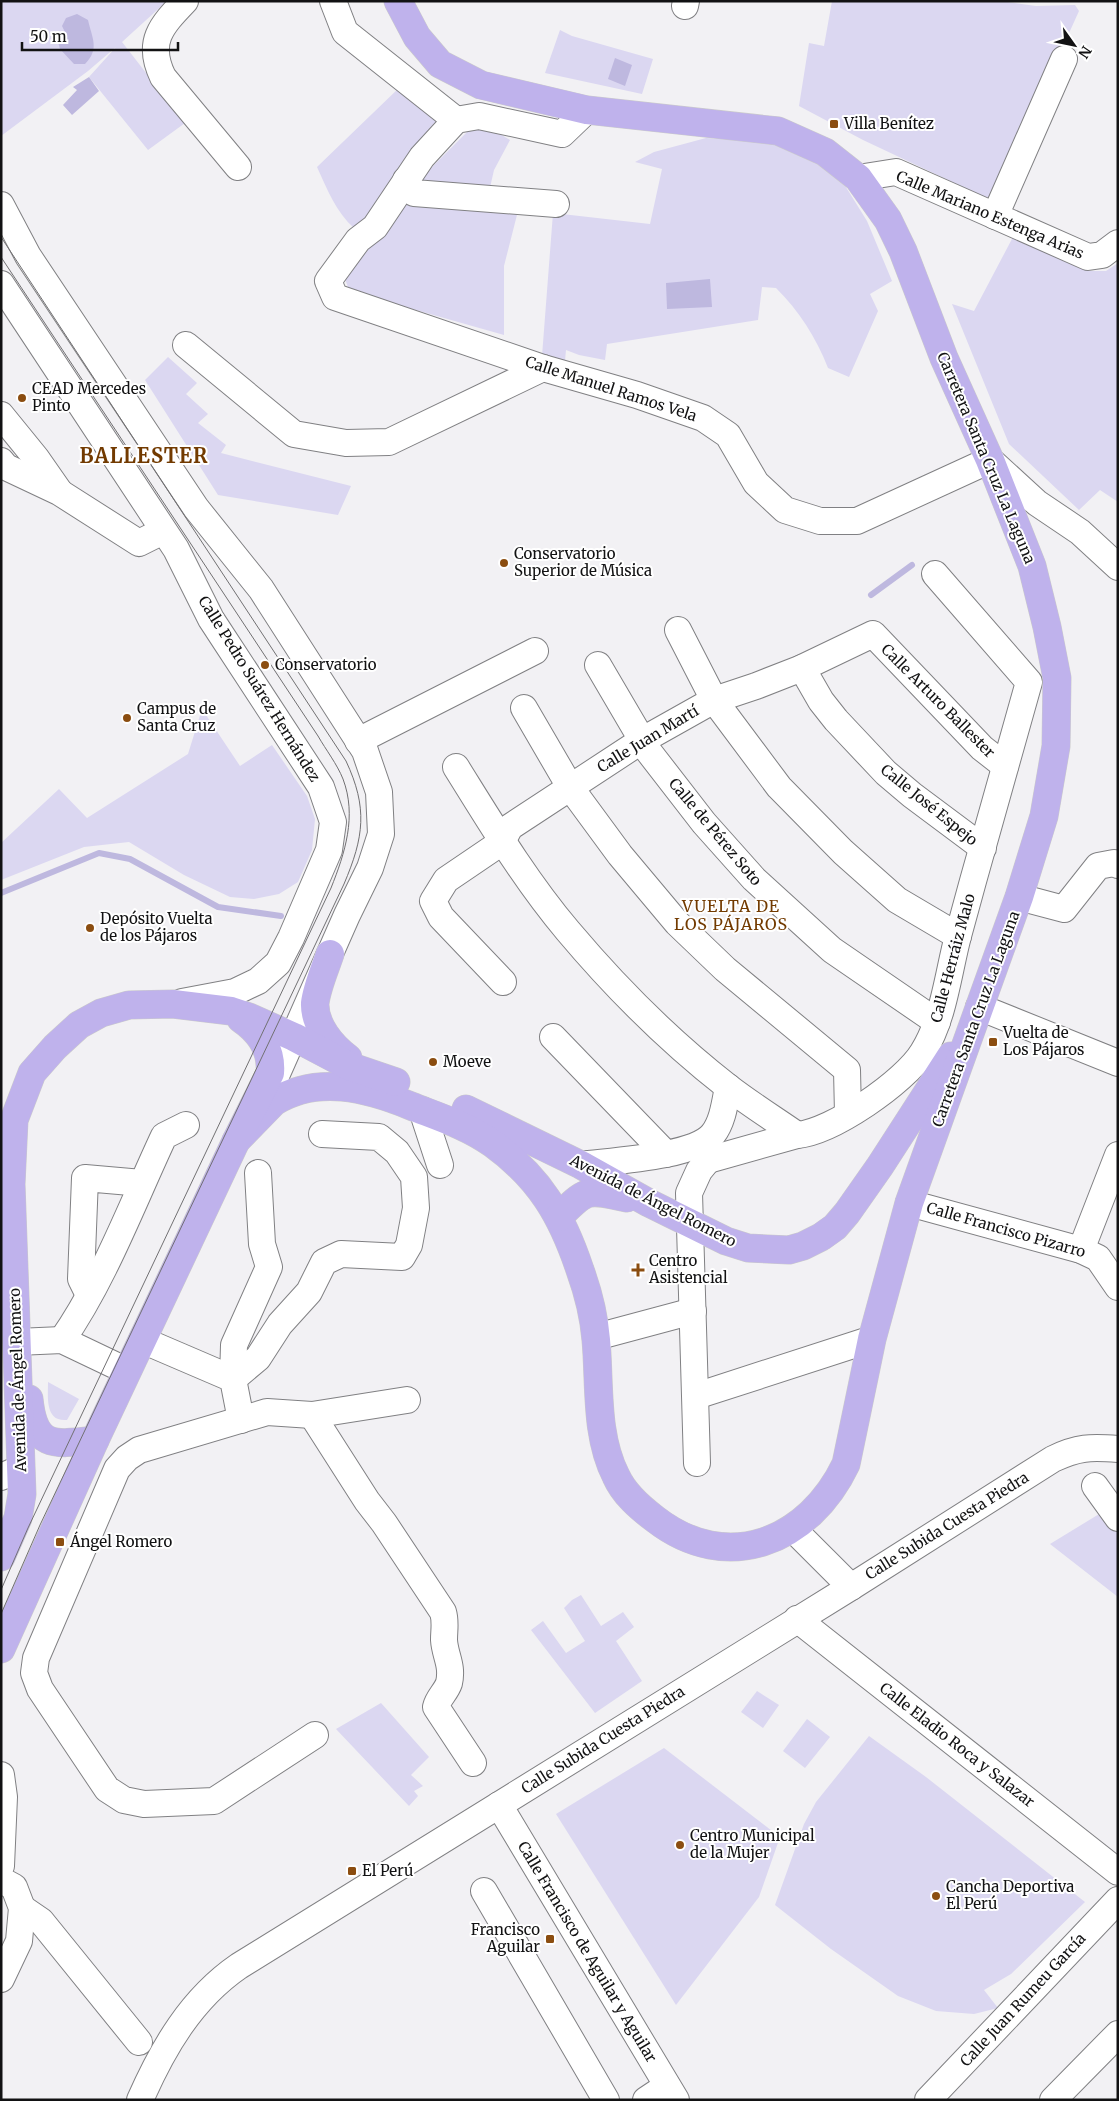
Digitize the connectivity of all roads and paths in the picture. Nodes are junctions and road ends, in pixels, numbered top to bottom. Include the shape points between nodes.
1 (185, 1) edge
2 (333, 1) edge
3 (398, 1) edge
4 (1064, 59) dead end
5 (587, 110) junction
6 (456, 120) junction
7 (238, 167) dead end
8 (858, 178) junction
9 (406, 180) junction
10 (1, 204) edge
11 (556, 204) dead end
12 (994, 216) junction
13 (1118, 243) edge
14 (1, 284) edge
15 (186, 344) dead end
16 (543, 368) junction
17 (1, 415) edge
18 (990, 460) junction
19 (1, 461) edge
20 (59, 492) junction
21 (163, 531) junction
22 (1118, 567) edge
23 (935, 574) dead end
24 (678, 630) dead end
25 (873, 634) joint
26 (535, 650) dead end
27 (598, 665) dead end
28 (802, 668) junction
29 (714, 700) junction
30 (524, 708) dead end
31 (358, 741) junction
32 (641, 741) junction
33 (1005, 766) junction
34 (456, 768) dead end
35 (570, 787) junction
36 (502, 842) junction
37 (983, 848) junction
38 (1118, 865) edge
39 (1019, 897) junction
40 (958, 936) junction
41 (330, 954) junction
42 (504, 982) dead end
43 (173, 1004) junction
44 (231, 1011) junction
45 (978, 1011) junction
46 (937, 1022) junction
47 (294, 1037) junction
48 (553, 1037) dead end
49 (1118, 1063) edge
50 (362, 1070) junction
51 (728, 1087) junction
52 (256, 1105) junction
53 (422, 1110) junction
54 (848, 1114) junction
55 (186, 1125) dead end
56 (322, 1134) dead end
57 (796, 1135) junction
58 (236, 1141) junction
59 (703, 1153) junction
60 (666, 1154) junction
61 (1118, 1155) edge
62 (440, 1165) dead end
63 (581, 1165) junction
64 (880, 1166) junction
65 (258, 1173) dead end
66 (142, 1183) junction
67 (910, 1199) junction
68 (650, 1202) junction
69 (559, 1217) junction
70 (689, 1223) junction
71 (1081, 1250) junction
72 (1118, 1287) edge
73 (89, 1295) junction
74 (693, 1311) junction
75 (596, 1337) junction
76 (872, 1339) junction
77 (62, 1340) junction
78 (142, 1340) junction
79 (17, 1352) junction
80 (128, 1371) junction
81 (233, 1379) junction
82 (696, 1396) junction
83 (407, 1400) dead end
84 (312, 1415) junction
85 (241, 1420) junction
86 (95, 1440) junction
87 (1118, 1449) edge
88 (697, 1463) dead end
89 (11, 1472) edge
90 (1095, 1486) dead end
91 (1118, 1518) edge
92 (792, 1528) junction
93 (1, 1558) edge
94 (851, 1587) junction
95 (797, 1619) junction
96 (1, 1649) edge
97 (315, 1735) dead end
98 (473, 1763) dead end
99 (1, 1775) edge
100 (499, 1805) junction
101 (1, 1866) edge
102 (1118, 1872) edge
103 (1, 1880) edge
104 (484, 1891) dead end
105 (1118, 1900) edge
106 (22, 1908) junction
107 (1, 1979) edge
108 (1118, 2034) edge
109 (139, 2042) dead end
110 (664, 2096) edge
111 (140, 2100) edge
112 (606, 2100) edge
113 (928, 2100) edge
114 (1053, 2100) edge

1 - 7 street via 162,26 156,45 157,64 163,77
2 - 6 street via 345,32
3 - 5 main road, Carretera Santa Cruz La Laguna via 417,37 440,64 481,85
4 - 12 street
5 - 6 street via 562,134 478,116
5 - 8 main road, Carretera Santa Cruz La Laguna via 778,131 825,152
6 - 9 street
8 - 12 street, Calle Mariano Estenga Arias via 896,172
8 - 18 main road, Carretera Santa Cruz La Laguna via 888,220 903,251 944,358
9 - 11 street via 414,193
9 - 16 street, Calle Manuel Ramos Vela via 375,227 358,240 328,281 335,296
10 - 31 street via 28,256 196,508 261,589
12 - 13 street, Calle Mariano Estenga Arias via 1088,258 1102,256
14 - 21 street, Calle Pedro Suárez Hernández
15 - 16 street via 294,434 346,443 389,442
16 - 18 street, Calle Manuel Ramos Vela via 703,418 728,435 756,483 784,510 820,522 857,521
17 - 20 street
18 - 22 street via 1037,503 1080,532
18 - 39 main road, Carretera Santa Cruz La Laguna via 1032,566 1056,678 1056,746 1046,807
19 - 20 street via 6,467
20 - 21 street via 139,543
21 - 43 street, Calle Pedro Suárez Hernández via 211,619 321,787 333,822 329,850 278,963 258,982 235,992
23 - 33 street, Calle Herráiz Malo via 1029,682
24 - 29 street
25 - 28 street, Calle Juan Martí
25 - 33 street, Calle Arturo Ballester via 982,748
26 - 31 street
27 - 32 street, Calle de Pérez Soto
28 - 29 street, Calle Juan Martí
28 - 37 street, Calle José Espejo via 836,720 886,773
29 - 32 street, Calle Juan Martí
29 - 40 street via 779,787 843,852 897,900
30 - 35 street
31 - 41 street via 365,751 379,792 380,834 370,868
32 - 35 street, Calle Juan Martí
32 - 46 street, Calle de Pérez Soto via 704,823 766,892 832,950
33 - 37 street, Calle Herráiz Malo
34 - 36 street
35 - 36 street, Calle Juan Martí via 510,827
35 - 54 street via 637,876 678,922 726,969 848,1070
36 - 42 street, Calle Juan Martí via 446,880 433,901 441,918
36 - 51 street via 567,930 610,979
37 - 40 street, Calle Herráiz Malo
38 - 39 street via 1098,866 1064,909
39 - 45 main road, Carretera Santa Cruz La Laguna
40 - 46 street, Calle Herráiz Malo
41 - 47 street
41 - 50 main road via 315,1002 316,1016 336,1049
43 - 44 main road, Avenida de Ángel Romero
43 - 79 main road, Avenida de Ángel Romero via 129,1005 101,1013 73,1031 32,1073 14,1120 11,1184
44 - 47 main road, Avenida de Ángel Romero
44 - 52 main road via 255,1031 267,1048 271,1061 270,1074
45 - 49 street
45 - 64 main road, Avenida de Ángel Romero
45 - 67 main road, Carretera Santa Cruz La Laguna
46 - 54 street, Calle Herráiz Malo via 913,1065 883,1093
47 - 50 main road, Avenida de Ángel Romero
47 - 52 street via 274,1078
48 - 60 street
50 - 63 main road, Avenida de Ángel Romero via 470,1111
51 - 57 street
51 - 59 street via 723,1113
52 - 58 main road
53 - 58 main road, Carretera Santa Cruz La Laguna via 360,1089 323,1086 291,1093 274,1102
53 - 62 street
53 - 69 main road, Carretera Santa Cruz La Laguna via 491,1143 528,1174
54 - 57 street, Calle Herráiz Malo via 808,1134
55 - 66 street via 164,1136
56 - 81 street via 380,1137 397,1152 414,1177 416,1208 409,1245 402,1257 341,1254 324,1262 309,1292 280,1324 258,1358
57 - 59 street, Calle Herráiz Malo
58 - 78 main road
59 - 60 street, Calle Herráiz Malo
59 - 70 street via 699,1171 688,1193
60 - 63 street, Calle Herráiz Malo
61 - 71 street
63 - 68 main road, Avenida de Ángel Romero
64 - 67 main road via 894,1164 906,1171 910,1178
64 - 70 main road, Avenida de Ángel Romero via 835,1226 803,1246 789,1250 748,1248
65 - 81 street via 262,1244 269,1267 234,1345
66 - 73 street
66 - 73 street via 85,1178 81,1279
67 - 71 street, Calle Francisco Pizarro
67 - 76 main road, Carretera Santa Cruz La Laguna
68 - 69 main road via 595,1192 584,1194
68 - 70 main road, Avenida de Ángel Romero
69 - 75 main road, Carretera Santa Cruz La Laguna via 587,1289
70 - 74 street
71 - 72 street, Calle Francisco Pizarro via 1098,1258
73 - 77 street
74 - 75 street
74 - 82 street
75 - 92 main road, Carretera Santa Cruz La Laguna via 601,1421 607,1453 628,1496 662,1524 704,1544 726,1548 750,1546
76 - 82 street
76 - 92 main road, Carretera Santa Cruz La Laguna via 846,1464 826,1498
77 - 79 street
77 - 80 street
78 - 80 main road
78 - 81 street
79 - 86 main road via 37,1432 60,1443
79 - 89 main road, Avenida de Ángel Romero
80 - 86 main road
81 - 85 street
82 - 88 street
83 - 84 street
84 - 85 street via 267,1412
84 - 98 street via 443,1612 446,1622 444,1639 451,1667 447,1689 436,1707
85 - 97 street via 139,1450 117,1469 36,1658 34,1672 40,1689 107,1789 134,1803 214,1802
86 - 96 main road
87 - 94 street, Calle Subida Cuesta Piedra via 1084,1448 1052,1459
89 - 93 main road, Avenida de Ángel Romero via 21,1506
90 - 91 street
92 - 94 street
94 - 95 street, Calle Subida Cuesta Piedra
95 - 100 street, Calle Subida Cuesta Piedra
95 - 102 street, Calle Eladio Roca y Salazar
99 - 101 street via 4,1797
100 - 110 street, Calle Francisco de Aguilar y Aguilar
100 - 111 street, Calle Subida Cuesta Piedra via 226,1974 197,2003 167,2044
103 - 106 street via 14,1888
104 - 112 street
105 - 113 street, Calle Juan Rumeu García
106 - 107 street via 19,1941
106 - 109 street via 40,1921
108 - 114 street

